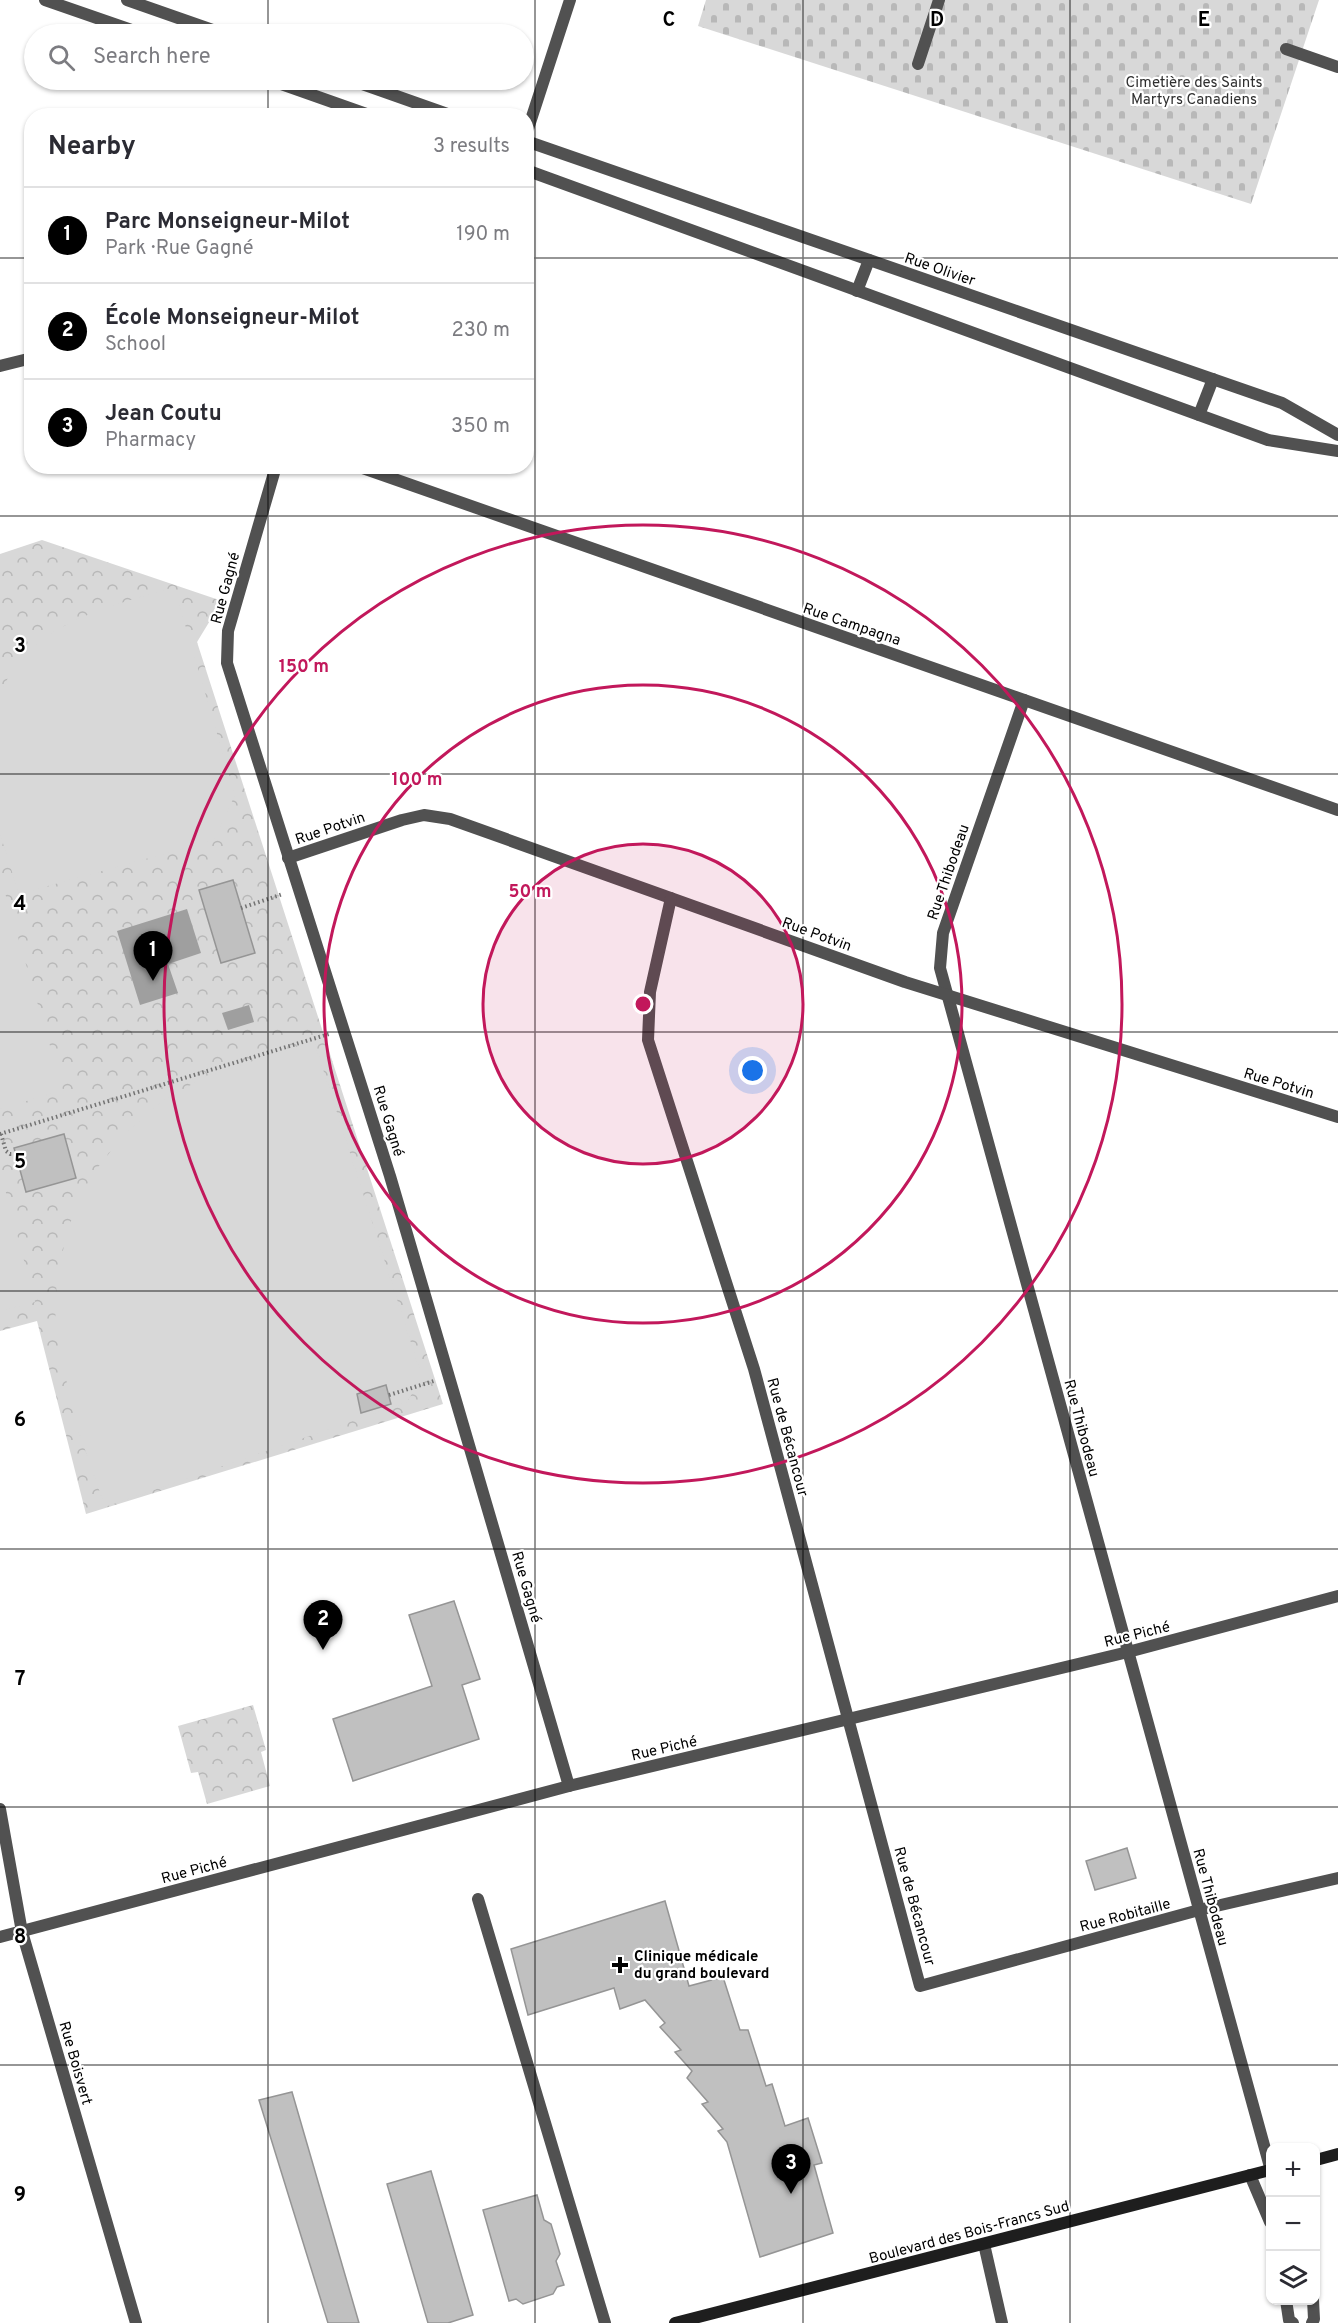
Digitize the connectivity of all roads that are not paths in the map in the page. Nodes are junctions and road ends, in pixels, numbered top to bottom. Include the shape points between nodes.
1 (45, 0) edge
2 (127, 0) edge
3 (570, 0) edge
4 (939, 0) edge
5 (114, 24) edge
6 (195, 24) edge
7 (1286, 49) dead end
8 (918, 64) dead end
9 (1338, 67) edge
10 (298, 90) edge
11 (379, 90) edge
12 (349, 108) edge
13 (430, 108) edge
14 (534, 110) edge
15 (534, 144) edge
16 (534, 173) edge
17 (869, 260) junction
18 (857, 291) junction
19 (24, 360) edge
20 (0, 366) edge
21 (1213, 380) junction
22 (1199, 415) junction
23 (1338, 435) edge
24 (1338, 451) edge
25 (274, 474) edge
26 (380, 474) edge
27 (1024, 700) junction
28 (1338, 810) edge
29 (288, 858) junction
30 (671, 898) junction
31 (950, 996) junction
32 (1338, 1117) edge
33 (1338, 1596) edge
34 (1128, 1652) junction
35 (849, 1719) junction
36 (569, 1786) junction
37 (0, 1809) edge
38 (1338, 1878) edge
39 (478, 1899) dead end
40 (1199, 1910) junction
41 (22, 1932) junction
42 (0, 1937) edge
43 (921, 1986) joint
44 (1266, 2154) edge
45 (1338, 2154) edge
46 (1320, 2159) edge
47 (1266, 2170) edge
48 (1250, 2175) junction
49 (1266, 2213) edge
50 (984, 2244) junction
51 (1287, 2305) edge
52 (1313, 2305) edge
53 (136, 2323) edge
54 (605, 2323) edge
55 (675, 2323) edge
56 (1002, 2323) edge
57 (1293, 2323) edge
58 (1312, 2323) edge

1 - 5 street
2 - 6 street
3 - 14 street
4 - 8 street
7 - 9 street
10 - 12 street
11 - 13 street
15 - 17 street, Rue Olivier
16 - 18 street
17 - 18 street
17 - 21 street, Rue Olivier
18 - 22 street
19 - 20 street
21 - 22 street
21 - 23 street, Rue Olivier via 1282,403
22 - 24 street via 1268,440
25 - 29 street, Rue Gagné via 228,631 227,663
26 - 27 street, Rue Campagna
27 - 28 street, Rue Campagna
27 - 31 street, Rue Thibodeau via 943,933 940,968
29 - 30 street, Rue Potvin via 424,815 450,819
29 - 36 street, Rue Gagné via 344,1029
30 - 31 street, Rue Potvin
30 - 35 street, Rue de Bécancour via 650,992 648,1040 754,1369
31 - 32 street, Rue Potvin
31 - 34 street, Rue Thibodeau
33 - 34 street, Rue Piché
34 - 35 street, Rue Piché
34 - 40 street, Rue Thibodeau
35 - 36 street, Rue Piché
35 - 43 street, Rue de Bécancour
36 - 41 street, Rue Piché
37 - 41 street, Rue Boisvert
38 - 40 street, Rue Robitaille
39 - 54 street
40 - 43 street, Rue Robitaille
40 - 44 street, Rue Thibodeau
41 - 42 street, Rue Piché
41 - 53 street, Rue Boisvert
45 - 46 street
47 - 48 street, Boulevard des Bois-Francs Sud
48 - 49 street
48 - 50 street, Boulevard des Bois-Francs Sud
50 - 55 street, Boulevard des Bois-Francs Sud
50 - 56 street
51 - 57 street
52 - 58 street

